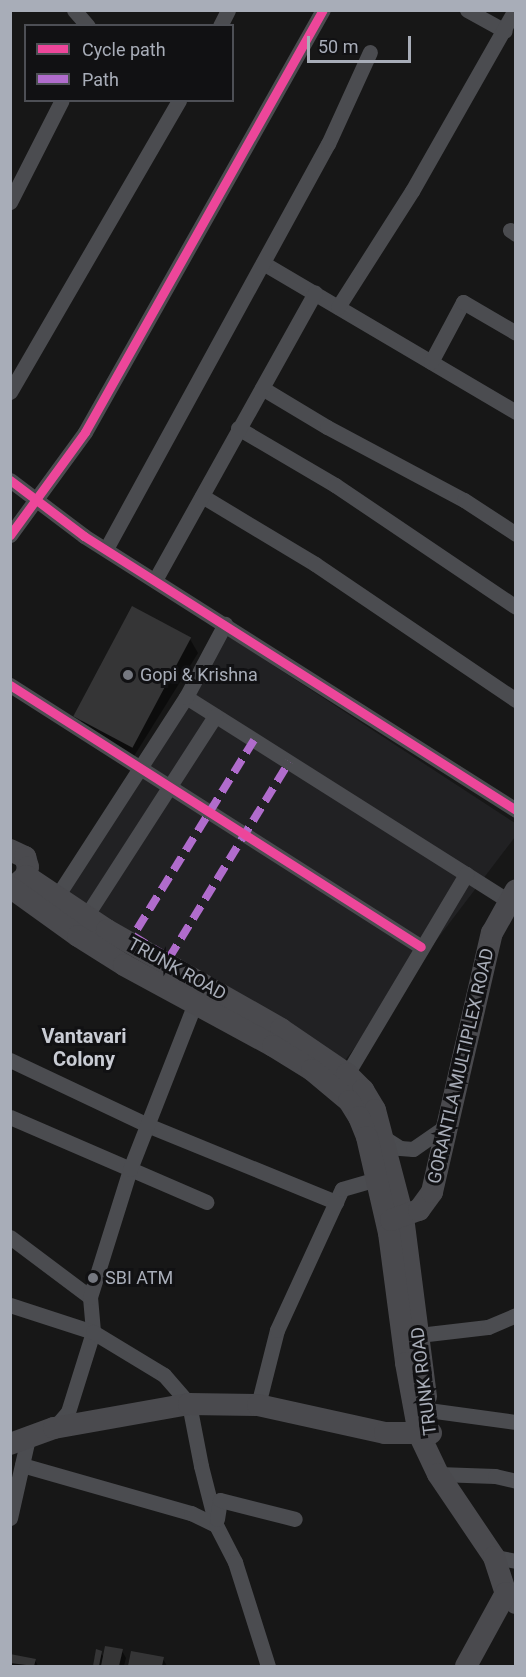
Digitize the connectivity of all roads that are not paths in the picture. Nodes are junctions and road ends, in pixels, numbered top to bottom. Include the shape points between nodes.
1 (74, 10) edge
2 (228, 10) edge
3 (323, 10) edge
4 (467, 10) edge
5 (515, 10) edge
6 (86, 24) edge
7 (221, 24) edge
8 (505, 31) junction
9 (370, 52) dead end
10 (61, 102) edge
11 (178, 102) edge
12 (10, 202) edge
13 (263, 263) junction
14 (315, 293) junction
15 (338, 307) junction
16 (516, 333) edge
17 (431, 362) junction
18 (262, 388) junction
19 (10, 392) edge
20 (516, 412) edge
21 (238, 428) junction
22 (10, 480) edge
23 (202, 496) junction
24 (36, 500) junction
25 (516, 534) edge
26 (10, 535) edge
27 (106, 549) junction
28 (155, 580) junction
29 (516, 607) edge
30 (225, 624) junction
31 (10, 685) edge
32 (186, 697) junction
33 (516, 700) edge
34 (215, 716) junction
35 (140, 766) junction
36 (171, 786) junction
37 (516, 810) edge
38 (10, 850) edge
39 (466, 874) junction
40 (16, 883) edge
41 (512, 895) edge
42 (52, 905) junction
43 (90, 910) dead end
44 (421, 947) junction
45 (195, 1003) junction
46 (10, 1060) edge
47 (347, 1074) junction
48 (10, 1117) edge
49 (147, 1124) junction
50 (449, 1124) junction
51 (383, 1137) junction
52 (130, 1169) junction
53 (377, 1179) junction
54 (206, 1202) dead end
55 (336, 1202) junction
56 (395, 1219) junction
57 (10, 1237) edge
58 (90, 1297) junction
59 (10, 1305) edge
60 (516, 1315) edge
61 (93, 1332) junction
62 (418, 1335) junction
63 (189, 1404) junction
64 (258, 1405) junction
65 (428, 1410) junction
66 (516, 1422) edge
67 (54, 1428) junction
68 (19, 1441) edge
69 (430, 1449) junction
70 (22, 1466) junction
71 (516, 1481) edge
72 (10, 1518) edge
73 (296, 1519) dead end
74 (216, 1525) junction
75 (505, 1559) edge
76 (511, 1598) edge
77 (268, 1666) edge
78 (465, 1666) edge

1 - 6 street
2 - 7 street
3 - 24 street via 92,422
4 - 8 street
5 - 8 street
8 - 15 street via 412,191
9 - 13 street via 328,144
10 - 12 street
11 - 19 street
13 - 14 street
13 - 27 street
14 - 15 street
14 - 18 street
15 - 17 street
16 - 17 street via 463,302
17 - 20 street
18 - 21 street
18 - 25 street via 464,500
21 - 23 street
21 - 29 street via 335,485
22 - 24 street
23 - 28 street
23 - 33 street via 315,564
24 - 26 street
24 - 27 street
27 - 28 street
28 - 30 street
30 - 32 street
30 - 37 street
31 - 35 street
32 - 34 street
32 - 35 street
34 - 36 street
34 - 39 street
35 - 36 street
35 - 42 street
36 - 43 street
36 - 44 street
38 - 40 main road via 25,857 28,867
39 - 41 street
39 - 44 street
40 - 42 main road, TRUNK ROAD
41 - 50 main road, GORANTLA MULTIPLEX ROAD via 492,933
42 - 45 main road, TRUNK ROAD via 124,965
42 - 47 main road, TRUNK ROAD via 107,930 281,1029
44 - 47 street
45 - 49 street
45 - 53 main road, TRUNK ROAD via 312,1070 349,1101 363,1127
46 - 49 street
47 - 51 main road, TRUNK ROAD via 375,1110
48 - 52 street
49 - 52 street
49 - 55 street
50 - 51 street via 413,1149 400,1148
50 - 56 main road, GORANTLA MULTIPLEX ROAD via 429,1198 419,1210
51 - 56 main road, TRUNK ROAD
52 - 54 street
52 - 58 street
53 - 55 street via 342,1189
53 - 56 main road, TRUNK ROAD
55 - 64 street via 277,1330
56 - 62 main road, TRUNK ROAD
56 - 69 main road, TRUNK ROAD via 406,1363
57 - 58 street
58 - 61 street
59 - 61 street
60 - 62 street via 489,1327
61 - 63 street via 164,1375
61 - 67 street via 68,1412
62 - 65 main road, TRUNK ROAD
63 - 64 main road
63 - 67 main road
63 - 74 street
64 - 69 main road via 375,1431
65 - 66 street
65 - 69 main road, TRUNK ROAD
67 - 68 main road
68 - 70 street
69 - 71 street
69 - 75 main road
70 - 72 street
70 - 74 street via 191,1513
73 - 74 street via 220,1500
74 - 77 street via 235,1562
75 - 76 main road
76 - 78 main road

